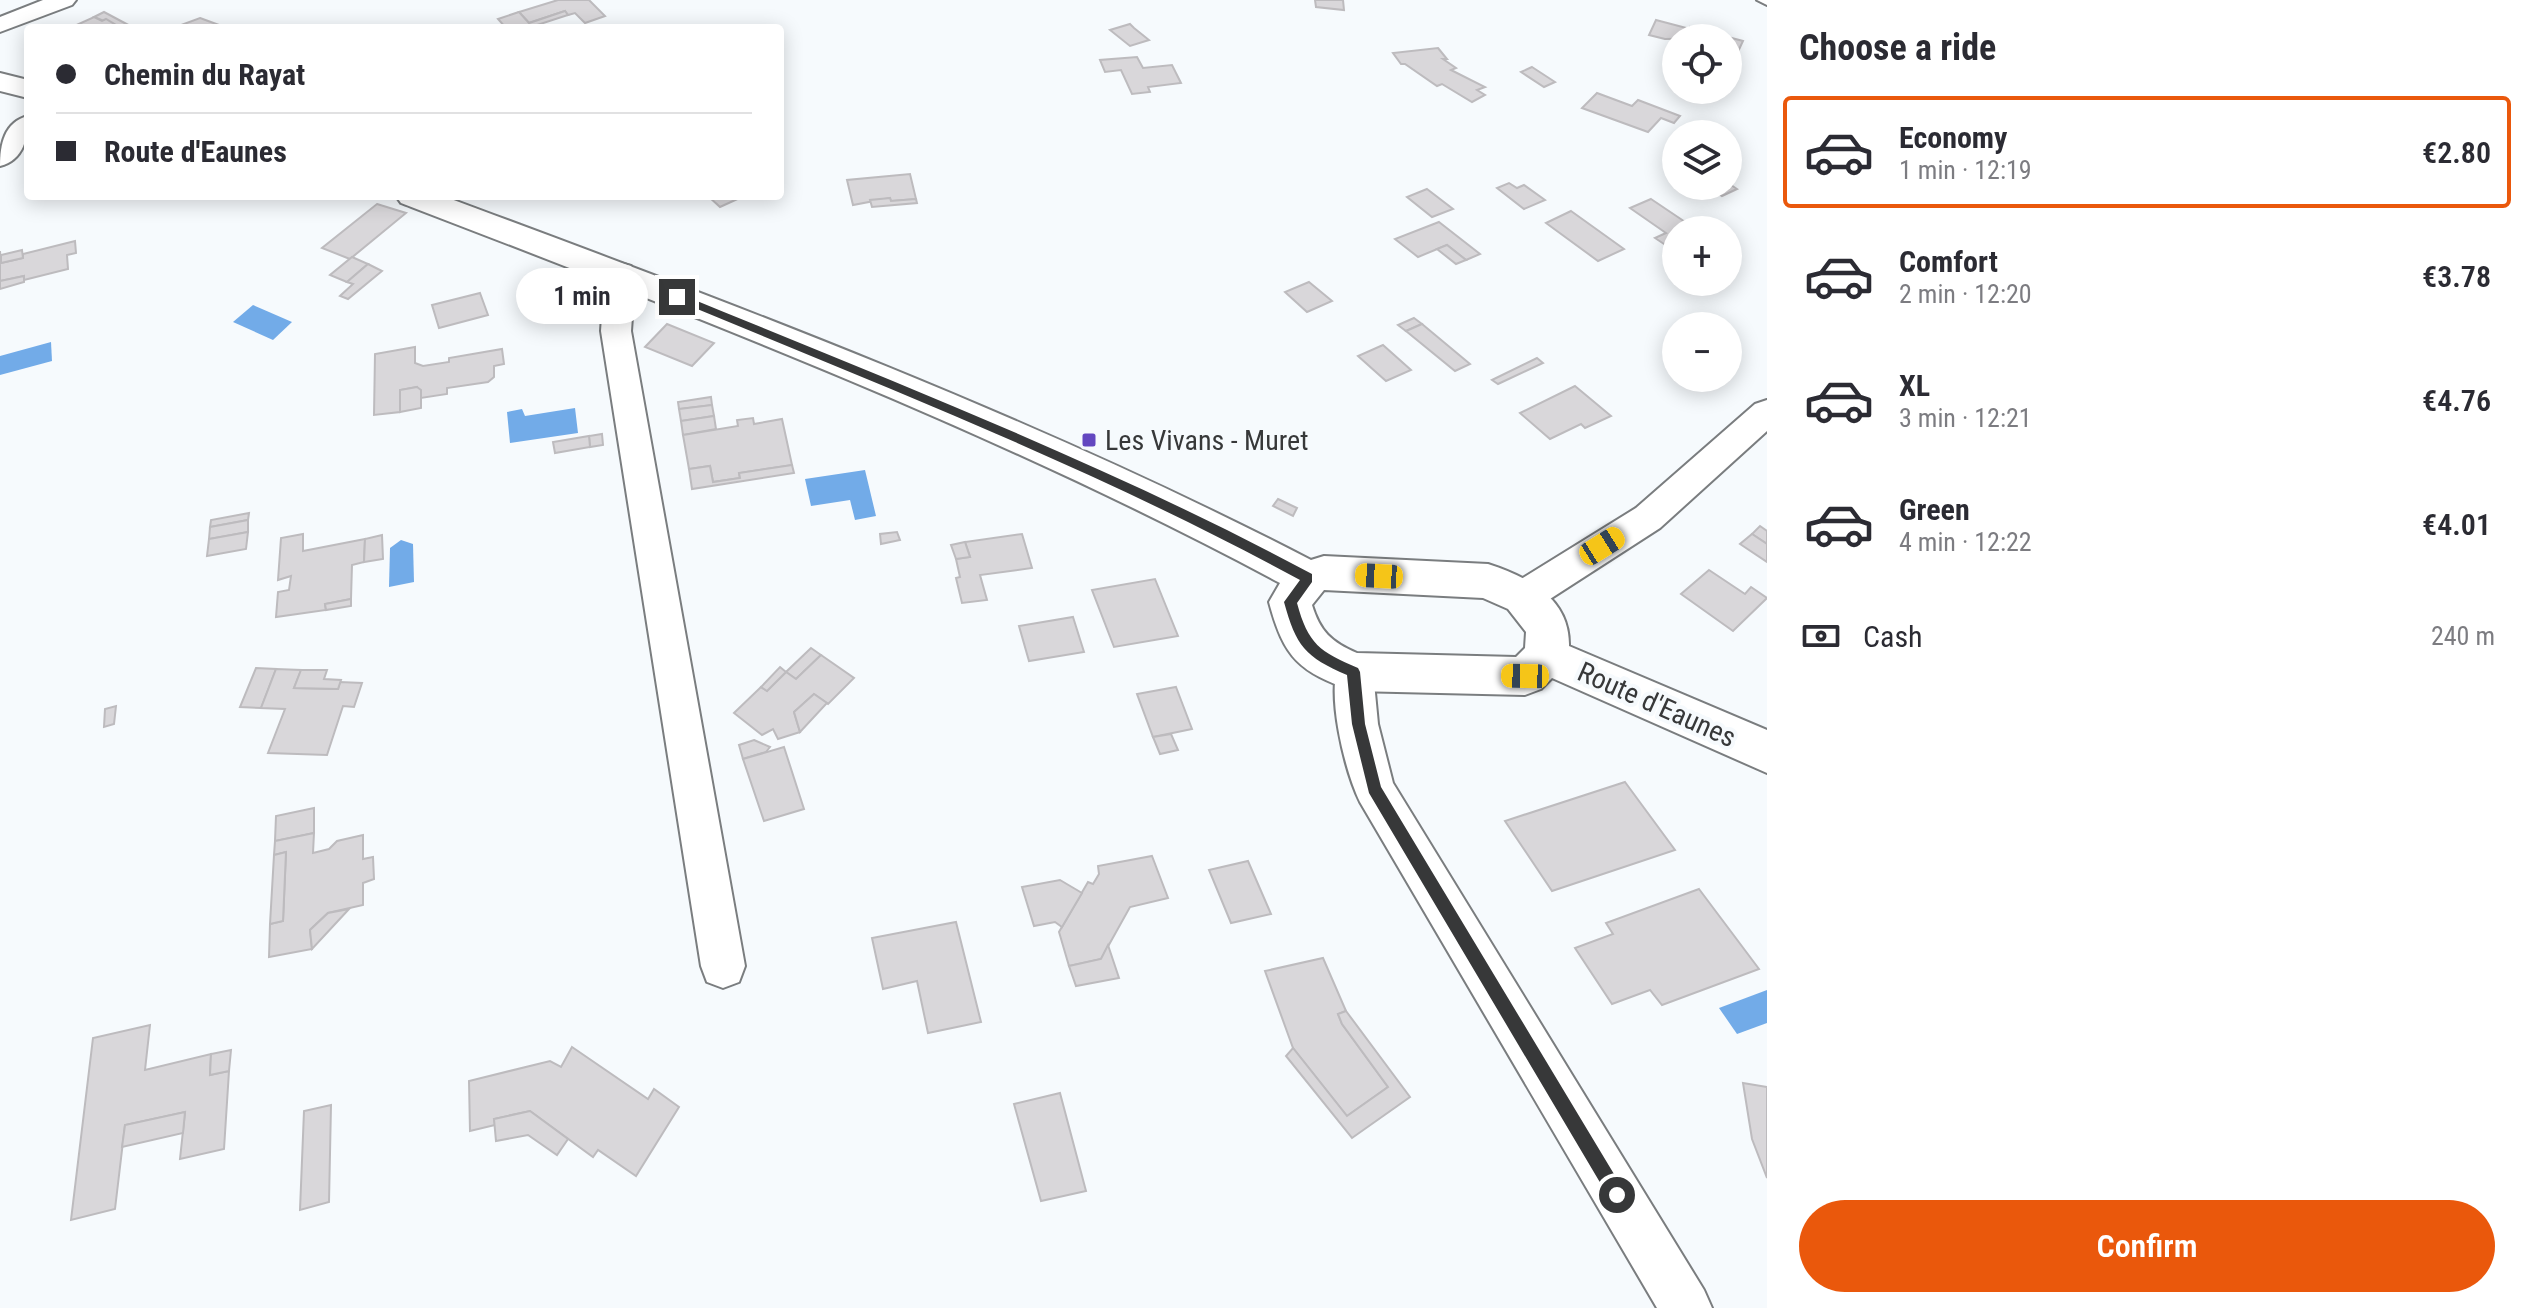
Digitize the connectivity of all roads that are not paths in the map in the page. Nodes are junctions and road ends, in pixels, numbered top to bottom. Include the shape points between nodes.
1 (64, 0) edge
2 (0, 25) edge
3 (0, 82) edge
4 (24, 88) edge
5 (24, 129) edge
6 (0, 158) edge
7 (423, 200) edge
8 (620, 273) junction
9 (1767, 412) edge
10 (1308, 578) junction
11 (1523, 597) junction
12 (1547, 656) junction
13 (1354, 672) junction
14 (1767, 752) edge
15 (723, 966) dead end
16 (1686, 1308) edge

1 - 2 street
3 - 4 main road
5 - 6 street
7 - 8 main road
8 - 10 main road via 1076,462
8 - 15 street via 616,331
9 - 11 street via 1648,518
10 - 11 main road, Route d'Eaunes via 1324,573 1488,581
10 - 13 main road, Route d'Eaunes via 1290,602 1299,634 1324,659
11 - 12 main road, Route d'Eaunes via 1548,627
12 - 13 main road, Route d'Eaunes via 1525,676
12 - 14 main road, Route d'Eaunes
13 - 16 street via 1358,724 1374,789

